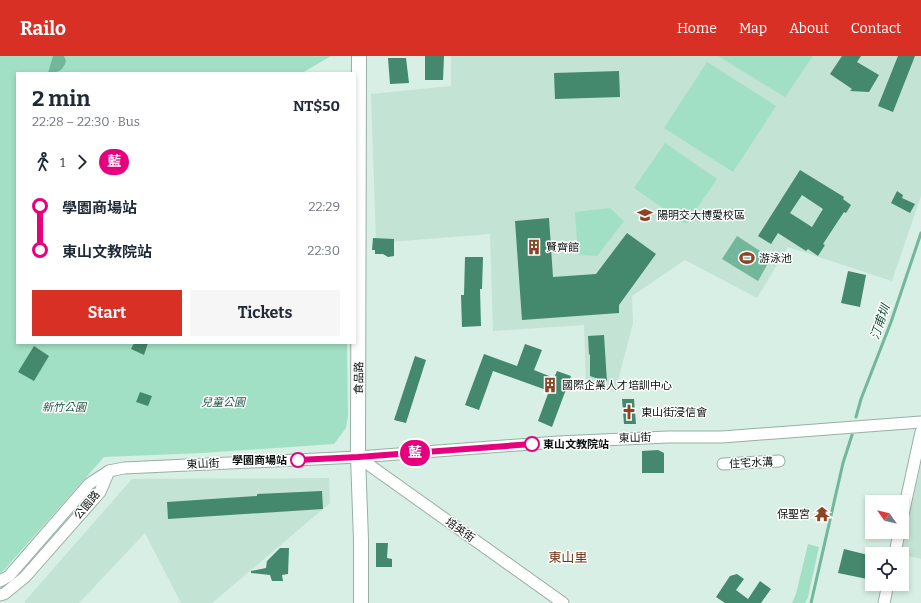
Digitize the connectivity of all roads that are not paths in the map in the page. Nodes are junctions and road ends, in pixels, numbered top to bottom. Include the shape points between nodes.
1 (359, 56) edge
2 (921, 422) edge
3 (921, 432) edge
4 (358, 457) junction
5 (779, 461) dead end
6 (724, 464) dead end
7 (109, 470) junction
8 (907, 495) edge
9 (0, 581) edge
10 (887, 591) edge
11 (0, 595) edge
12 (361, 603) edge
13 (563, 603) edge
14 (884, 603) edge

1 - 4 street, 食品路
2 - 4 street, 東山街 via 722,437 558,442
3 - 8 street
4 - 7 street, 東山街
4 - 12 street, 食品路
4 - 13 street, 培英街
5 - 6 street, 住宅水溝
7 - 9 street, 公園路 via 89,484 14,571
7 - 11 street, 公園路 via 100,492 25,577
10 - 14 street

